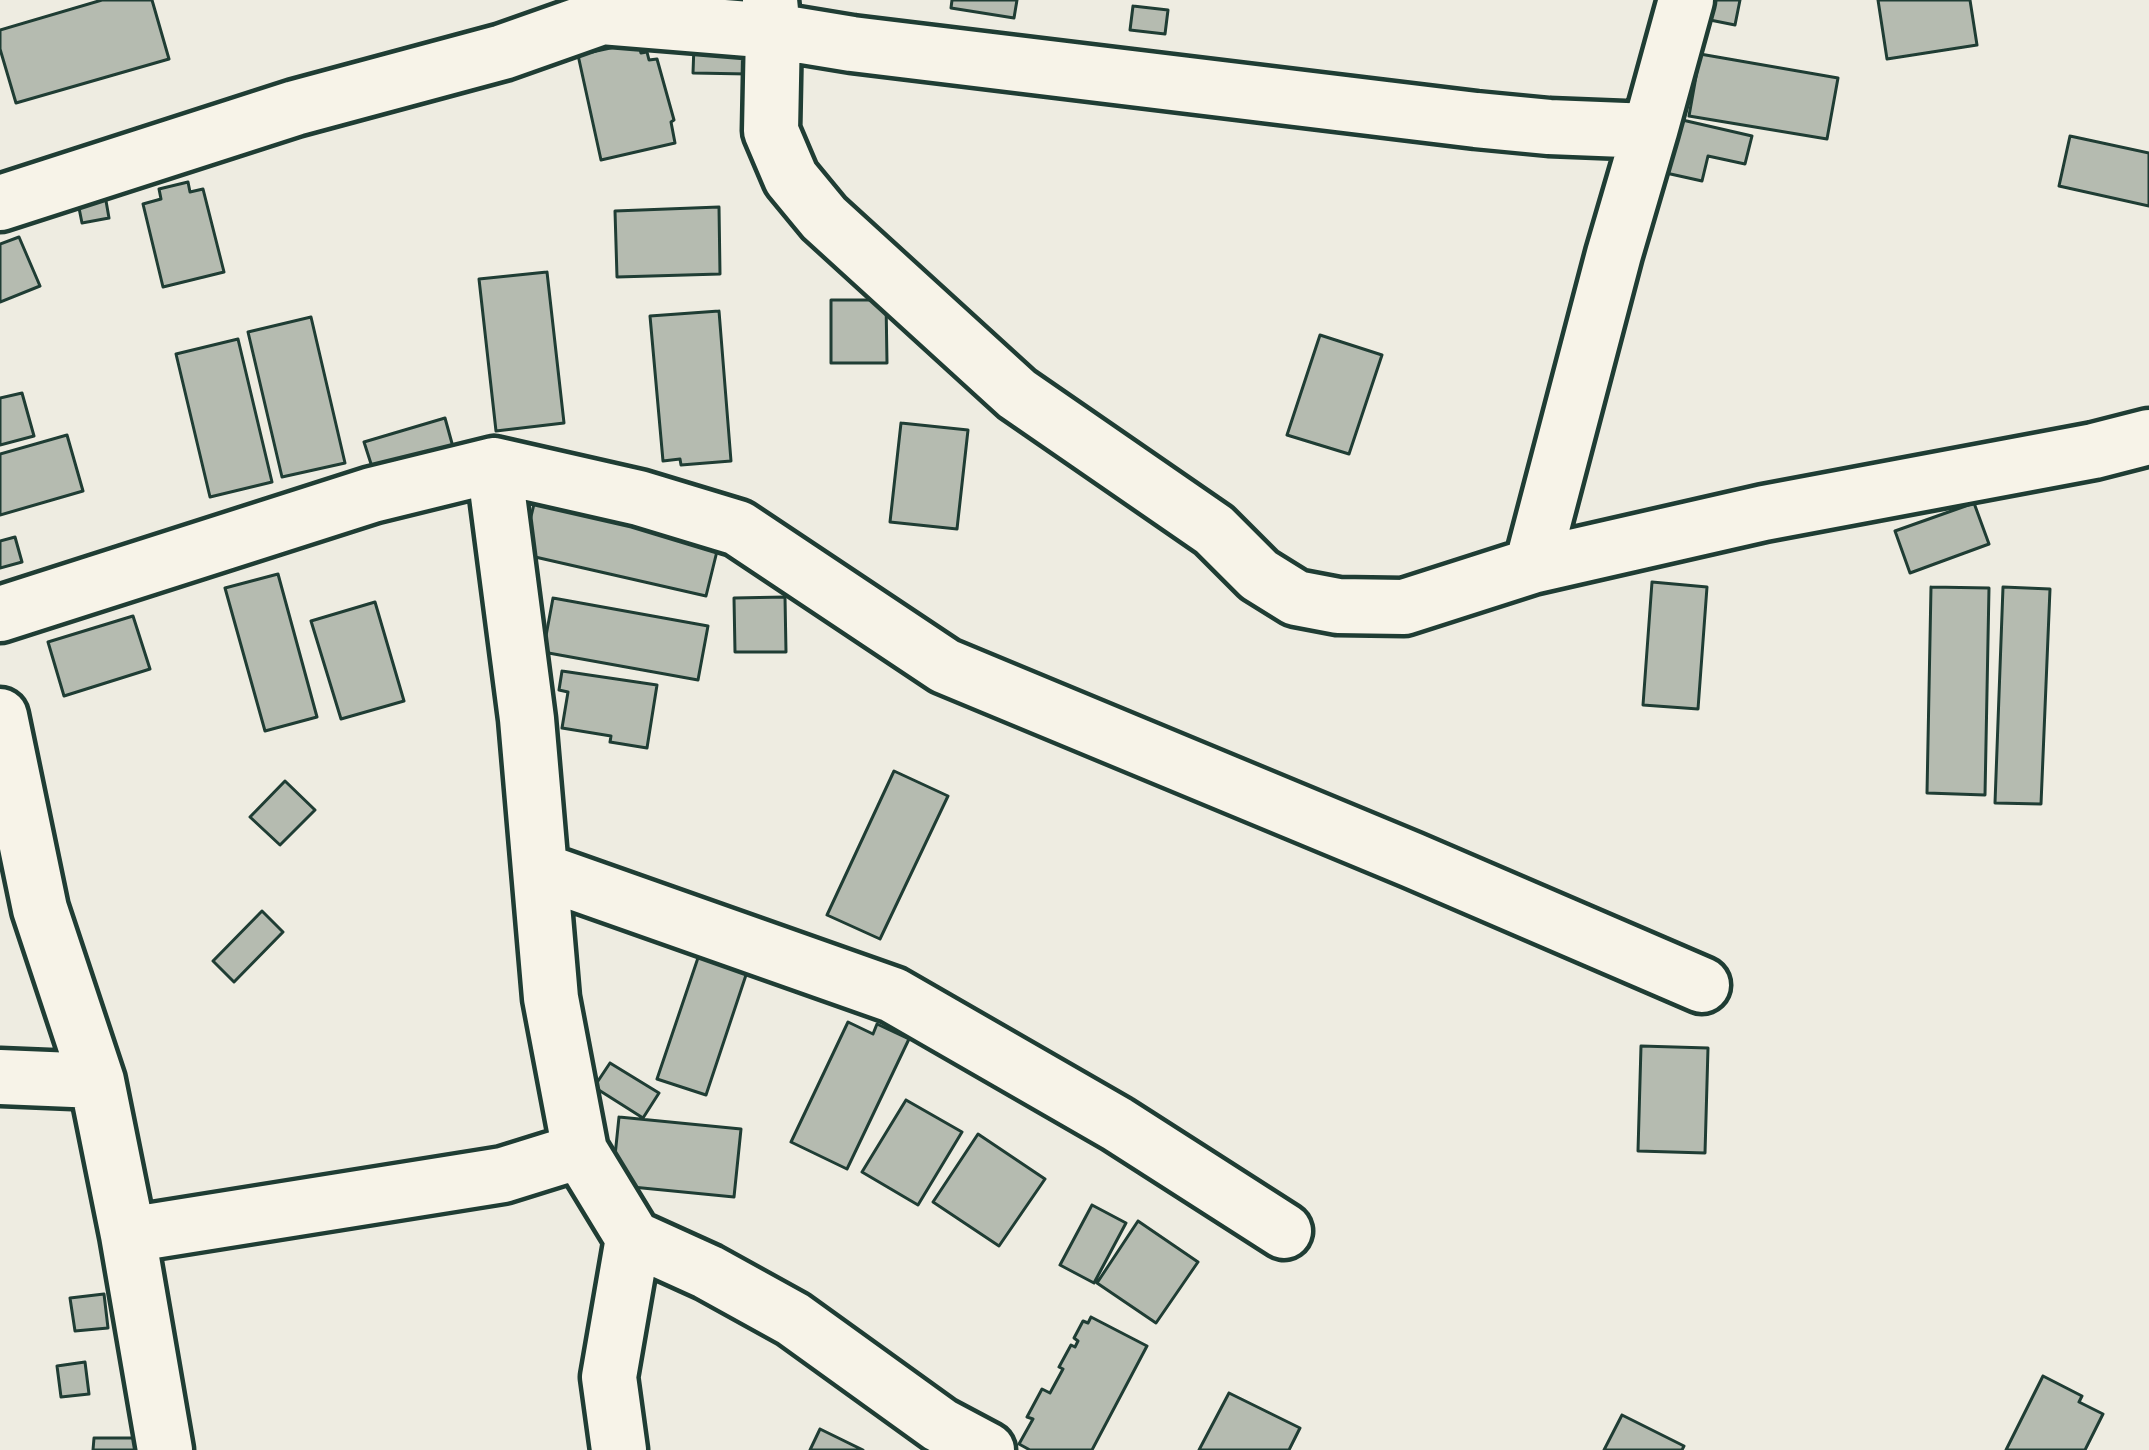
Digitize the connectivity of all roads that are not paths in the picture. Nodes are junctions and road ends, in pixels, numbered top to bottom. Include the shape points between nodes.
1 (1686, 0) edge
2 (772, 16) edge
3 (1650, 131) junction
4 (0, 203) edge
5 (2149, 437) edge
6 (494, 465) junction
7 (1532, 566) junction
8 (0, 614) edge
9 (0, 716) edge
10 (542, 871) junction
11 (1702, 985) dead end
12 (0, 1077) edge
13 (97, 1081) junction
14 (580, 1151) junction
15 (1284, 1231) dead end
16 (128, 1235) junction
17 (633, 1238) junction
18 (165, 1450) edge
19 (619, 1450) edge
20 (987, 1450) edge

1 - 3 street
2 - 3 street via 875,47 1477,120
2 - 4 street via 602,16
2 - 7 street via 771,131 791,178 824,218 1017,394 1214,530 1259,575 1296,598 1404,607
3 - 7 street
5 - 7 street
6 - 8 street via 372,495
6 - 10 street
6 - 11 street via 738,528 945,666
9 - 13 street via 40,909
10 - 14 street via 551,998
10 - 15 street via 893,995
12 - 13 street
13 - 16 street
14 - 16 street via 503,1175
14 - 17 street
16 - 18 street
17 - 19 street via 609,1377
17 - 20 street via 793,1319

